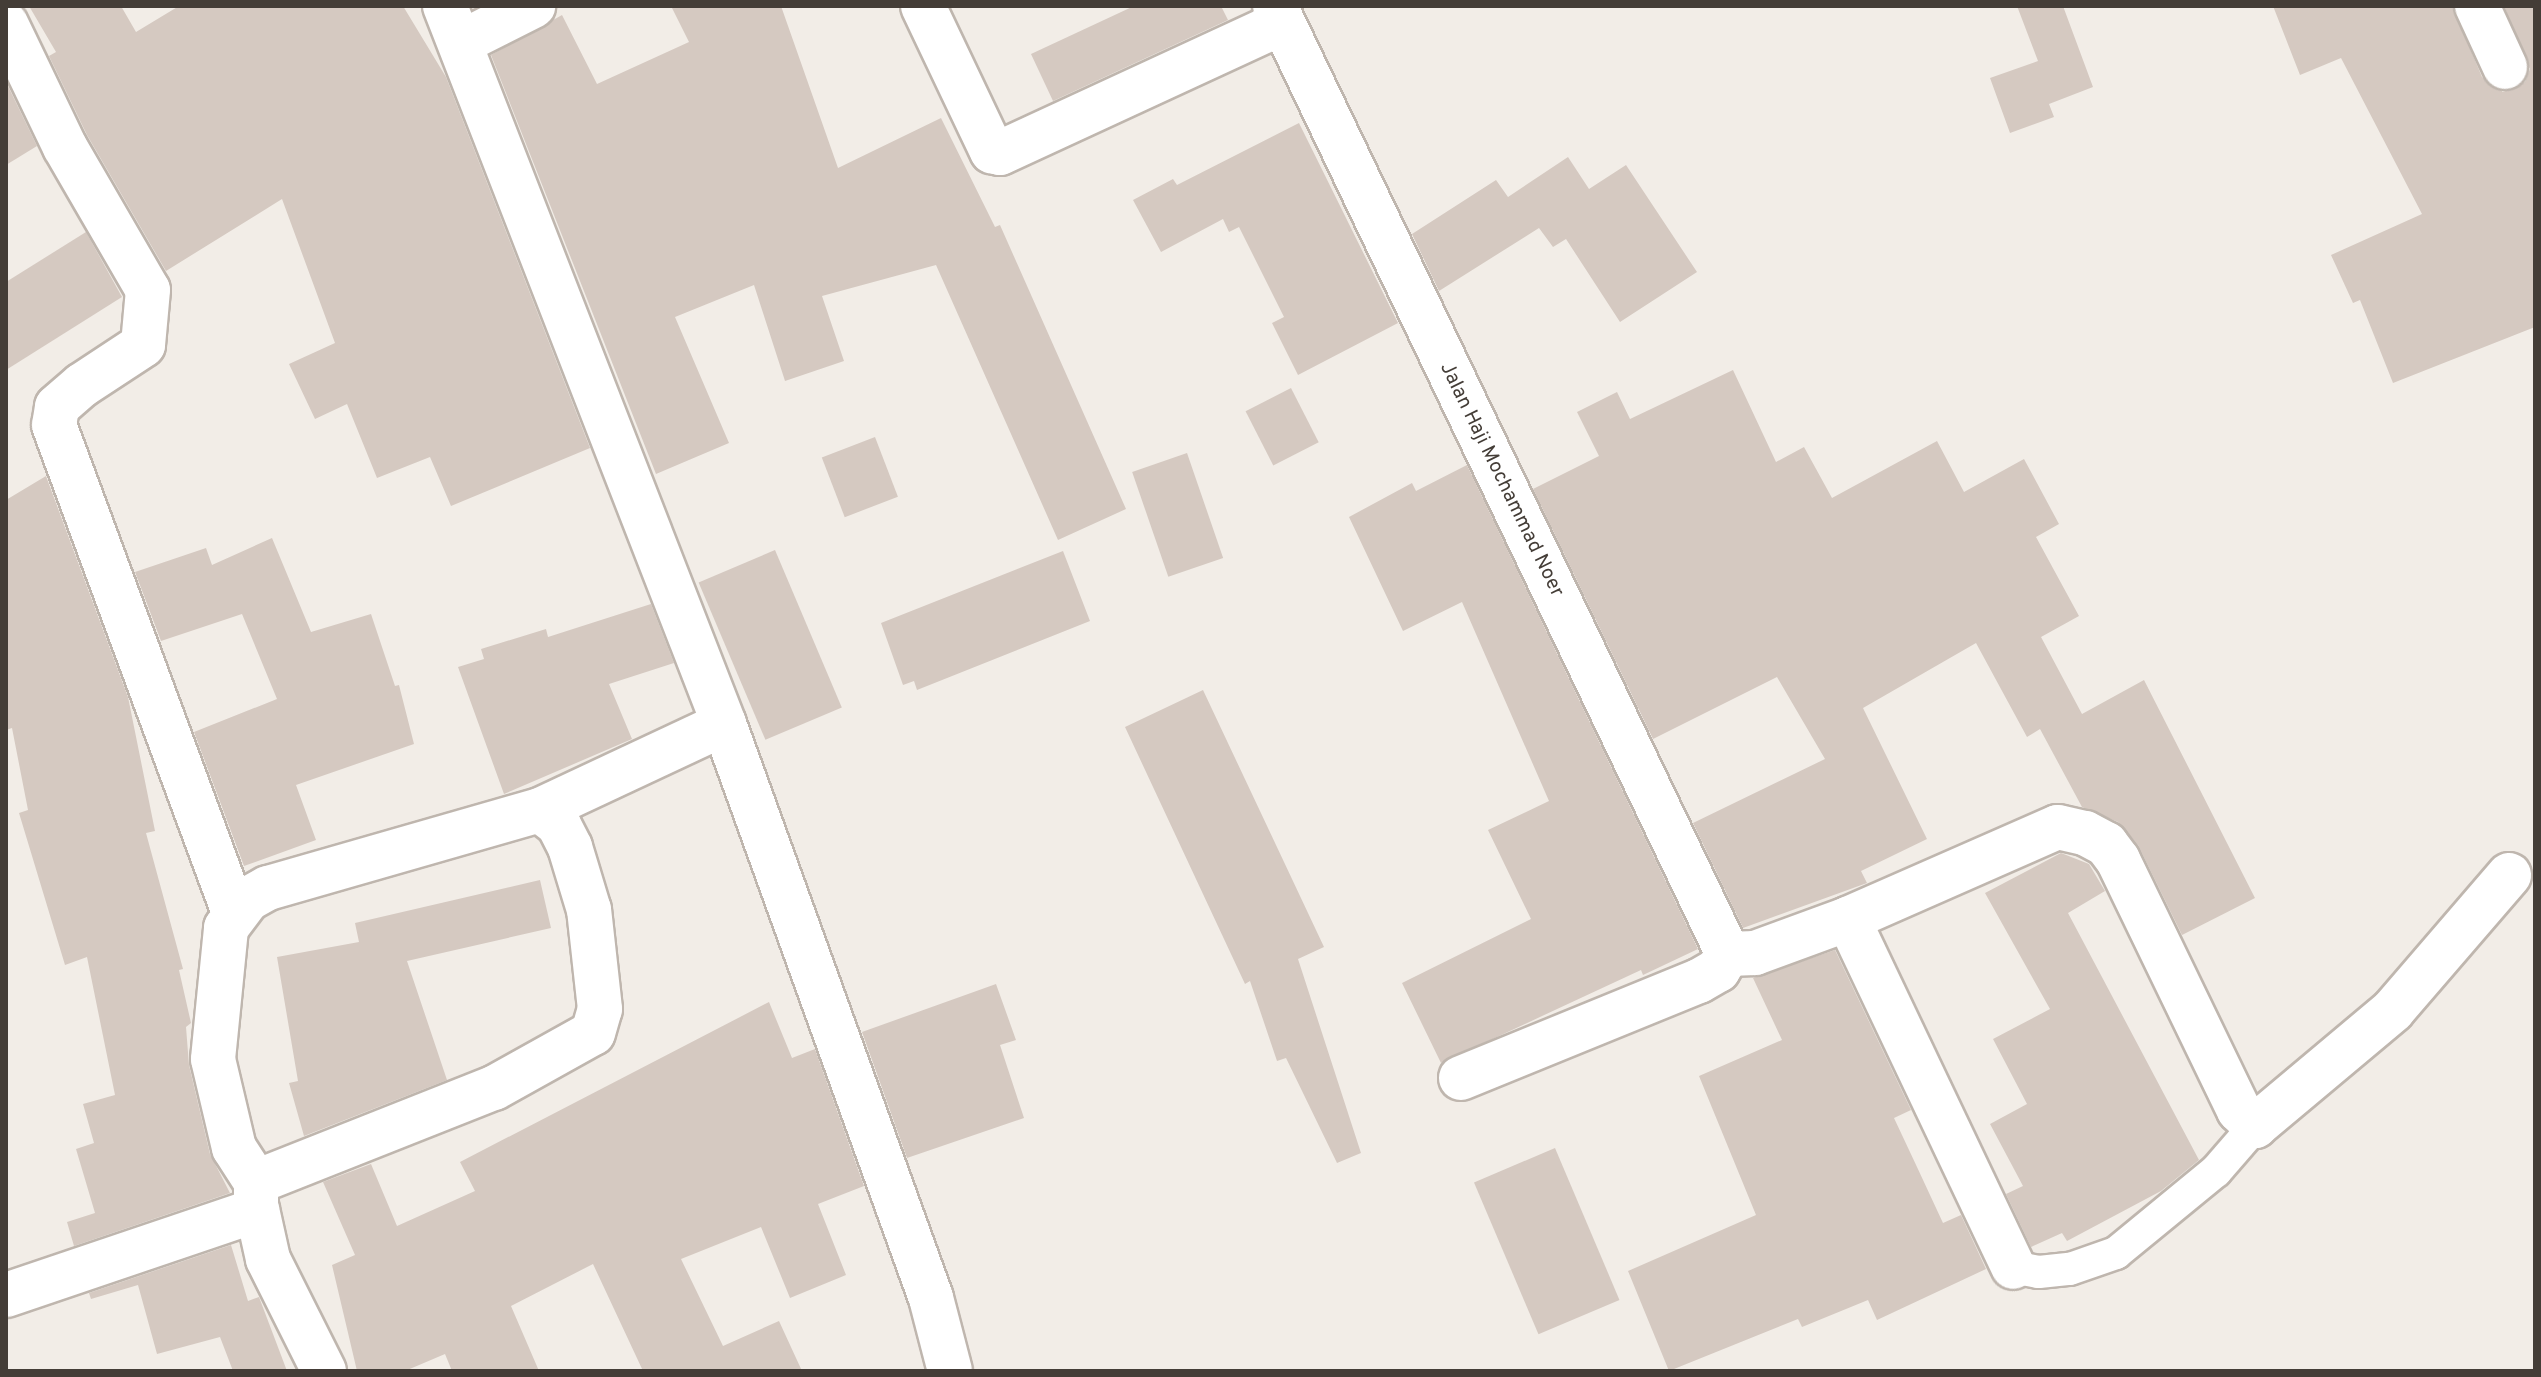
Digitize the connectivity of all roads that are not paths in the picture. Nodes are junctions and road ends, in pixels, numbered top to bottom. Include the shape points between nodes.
1 (533, 6) edge
2 (923, 6) edge
3 (2477, 6) edge
4 (1278, 14) edge
5 (6, 24) edge
6 (453, 24) edge
7 (2505, 67) dead end
8 (724, 724) junction
9 (540, 810) junction
10 (2509, 875) dead end
11 (235, 915) junction
12 (1848, 919) junction
13 (1728, 954) junction
14 (1461, 1078) dead end
15 (2255, 1126) junction
16 (257, 1196) junction
17 (2013, 1267) joint
18 (6, 1295) edge
19 (324, 1371) edge
20 (950, 1371) edge

1 - 6 street
2 - 4 street via 992,151 1000,153
3 - 7 street
4 - 13 street, Jalan Haji Mochammad Noer
5 - 11 street via 65,147 148,290 143,345 57,407 54,425
6 - 8 street
8 - 9 street
8 - 20 street via 931,1298
9 - 11 street via 268,888
9 - 16 street via 559,825 570,847 589,910 600,1009 593,1033 494,1088
10 - 15 street via 2393,1010
11 - 16 street via 222,948 213,1059 234,1148
12 - 13 street via 1755,953
12 - 15 street via 2058,827 2085,833 2106,844 2118,860 2239,1110
12 - 17 street
13 - 14 street via 1718,970 1699,981
15 - 17 lane via 2216,1171 2116,1253 2070,1269 2039,1272
16 - 18 street
16 - 19 street via 268,1259

